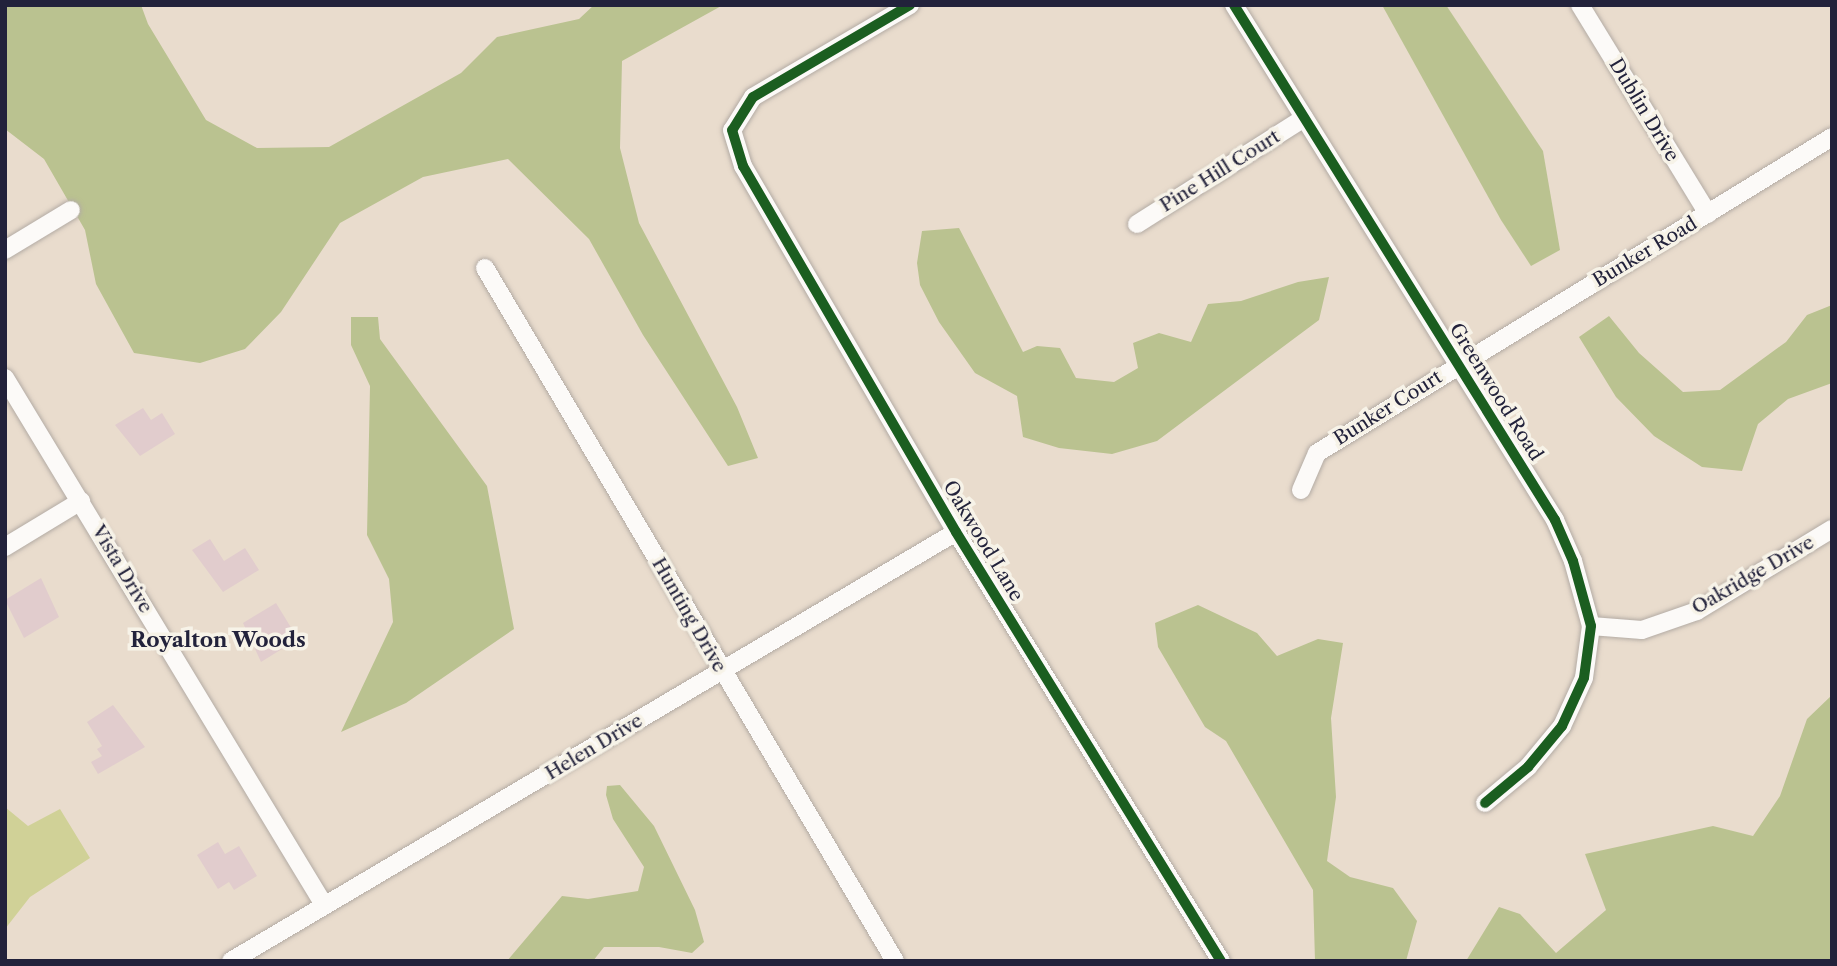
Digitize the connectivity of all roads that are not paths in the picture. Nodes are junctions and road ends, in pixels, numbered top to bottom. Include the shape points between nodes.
1 (910, 5) edge
2 (1234, 5) edge
3 (1580, 5) edge
4 (1304, 118) junction
5 (1832, 137) edge
6 (71, 210) dead end
7 (1708, 214) junction
8 (1137, 224) dead end
9 (5, 250) edge
10 (485, 268) dead end
11 (1458, 364) junction
12 (5, 378) edge
13 (1301, 490) dead end
14 (80, 500) junction
15 (1832, 529) edge
16 (956, 532) junction
17 (5, 547) edge
18 (1591, 626) junction
19 (722, 670) junction
20 (1485, 803) dead end
21 (324, 905) junction
22 (230, 961) edge
23 (895, 961) edge
24 (1221, 961) edge

1 - 16 street, Oakwood Lane via 753,97 732,131 743,166
2 - 4 street, Greenwood Road
3 - 7 street, Dublin Drive
4 - 8 street, Pine Hill Court
4 - 11 street, Greenwood Road
5 - 7 street, Bunker Road
6 - 9 street
7 - 11 street, Bunker Road
10 - 19 street, Hunting Drive
11 - 13 street, Bunker Court via 1317,453
11 - 18 street, Greenwood Road via 1555,520
12 - 14 street, Vista Drive
14 - 17 street
14 - 21 street, Vista Drive
15 - 18 street, Oakridge Drive via 1697,611 1642,630
16 - 19 street, Helen Drive
16 - 24 street, Oakwood Lane
18 - 20 street, Greenwood Road via 1584,678 1562,726 1528,766
19 - 21 street, Helen Drive
19 - 23 street, Hunting Drive
21 - 22 street, Helen Drive

